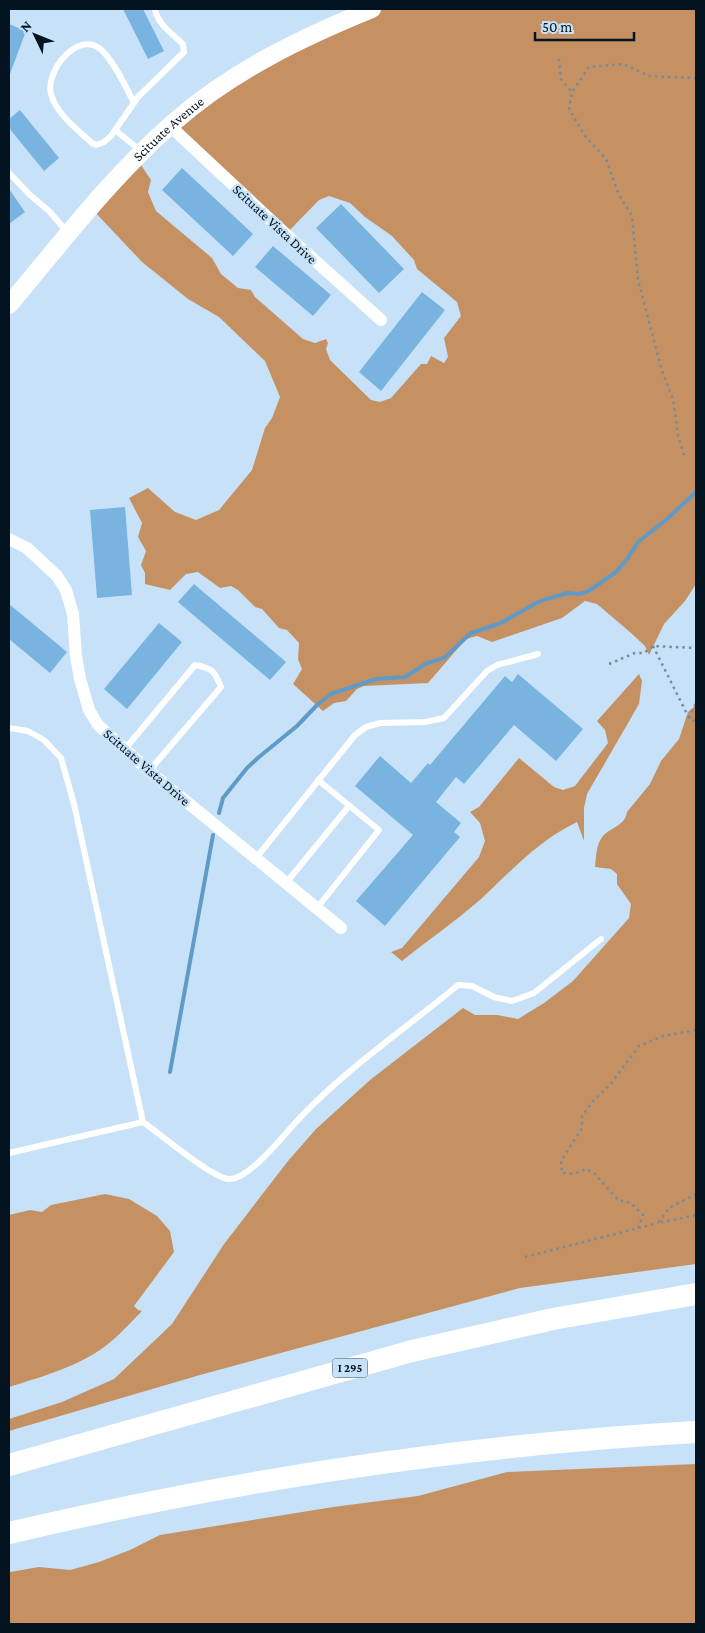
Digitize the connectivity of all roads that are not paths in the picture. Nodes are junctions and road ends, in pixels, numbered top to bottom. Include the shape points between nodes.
1 (155, 9) edge
2 (368, 9) edge
3 (134, 103) junction
4 (170, 126) junction
5 (115, 130) junction
6 (142, 152) junction
7 (10, 176) edge
8 (69, 234) junction
9 (9, 305) edge
10 (381, 320) dead end
11 (9, 540) edge
12 (538, 654) dead end
13 (9, 728) edge
14 (124, 749) junction
15 (149, 771) junction
16 (318, 780) junction
17 (349, 806) junction
18 (256, 858) junction
19 (286, 883) junction
20 (317, 908) junction
21 (341, 928) dead end
22 (601, 939) dead end
23 (143, 1122) junction
24 (9, 1153) edge
25 (696, 1294) edge
26 (696, 1432) edge
27 (9, 1465) edge
28 (9, 1533) edge

1 - 3 lane via 164,26 183,44 184,52
2 - 4 main road, Scituate Avenue via 241,72
3 - 5 lane
3 - 5 lane via 108,57 99,48 92,45 78,47 57,66 50,85 60,113 96,145 104,142
4 - 6 main road, Scituate Avenue
4 - 10 street, Scituate Vista Drive
5 - 6 lane
6 - 8 main road, Scituate Avenue
7 - 8 lane
8 - 9 main road, Scituate Avenue
11 - 14 street, Scituate Vista Drive via 26,548 57,576 66,590 73,614 80,679 89,710 98,725
12 - 16 lane via 497,665 487,671 444,718 425,722 380,723 366,728 348,742
13 - 23 lane via 28,731 44,740 61,758 74,804
14 - 15 street, Scituate Vista Drive
14 - 15 lane via 195,665 208,668 216,675 220,687
15 - 18 street, Scituate Vista Drive
16 - 17 lane
16 - 18 lane
17 - 19 lane
17 - 20 lane via 379,830
18 - 19 street, Scituate Vista Drive
19 - 20 street, Scituate Vista Drive
20 - 21 street, Scituate Vista Drive
22 - 23 lane via 534,992 512,1001 494,997 472,986 458,985 315,1101 260,1161 240,1177 228,1179 210,1172
23 - 24 lane
25 - 27 highway, I 295 via 553,1319 421,1349
26 - 28 highway via 537,1445 324,1472 173,1497

